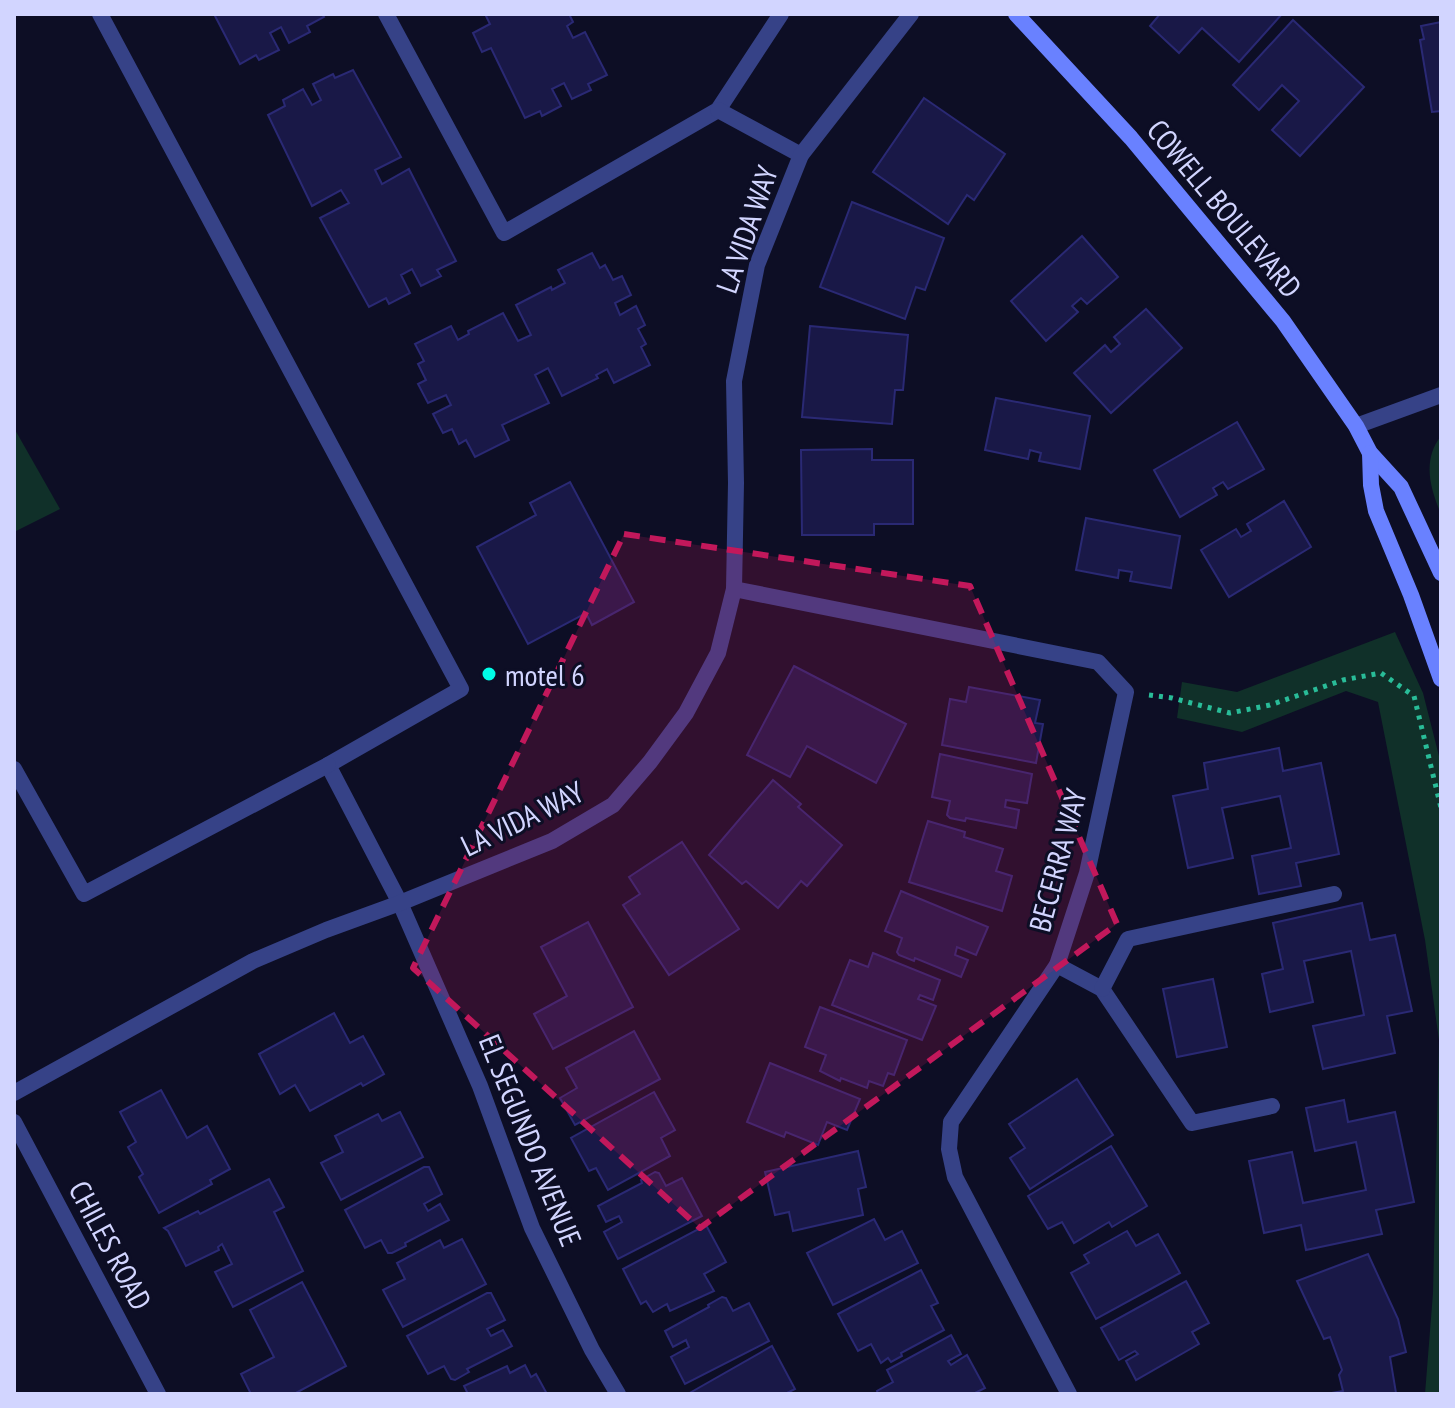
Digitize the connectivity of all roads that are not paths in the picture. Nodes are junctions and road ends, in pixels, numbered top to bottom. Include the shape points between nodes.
1 (100, 14) edge
2 (386, 14) edge
3 (781, 14) edge
4 (911, 14) edge
5 (1016, 14) edge
6 (718, 110) junction
7 (801, 155) junction
8 (1441, 395) edge
9 (1356, 426) junction
10 (1370, 453) junction
11 (1441, 573) edge
12 (734, 589) junction
13 (1441, 679) edge
14 (328, 765) junction
15 (14, 769) edge
16 (1334, 894) dead end
17 (400, 903) junction
18 (1057, 965) junction
19 (1102, 989) junction
20 (14, 1093) edge
21 (1272, 1106) dead end
22 (14, 1122) edge
23 (158, 1394) edge
24 (618, 1394) edge
25 (1069, 1394) edge

1 - 14 street via 461,689
2 - 6 street via 504,233
3 - 6 street
4 - 7 street, LA VIDA WAY
5 - 9 main road, COWELL BOULEVARD via 1131,138 1283,321
6 - 7 street
7 - 12 street, LA VIDA WAY via 757,265 734,381
8 - 9 street
9 - 10 main road, COWELL BOULEVARD
10 - 11 main road, COWELL BOULEVARD via 1401,487
10 - 13 main road, COWELL BOULEVARD via 1376,511
12 - 17 street, LA VIDA WAY via 718,653 686,713 613,805 552,841
12 - 18 street, BECERRA WAY via 1098,662 1126,692 1087,873
14 - 15 street via 84,894
14 - 17 street, EL SEGUNDO AVENUE
16 - 19 street via 1128,939
17 - 20 street, LA VIDA WAY via 253,961
17 - 24 street, EL SEGUNDO AVENUE via 480,1086 532,1228
18 - 19 street
18 - 25 street, BECERRA WAY via 951,1122 949,1149 955,1177
19 - 21 street via 1192,1123
22 - 23 street, CHILES ROAD

